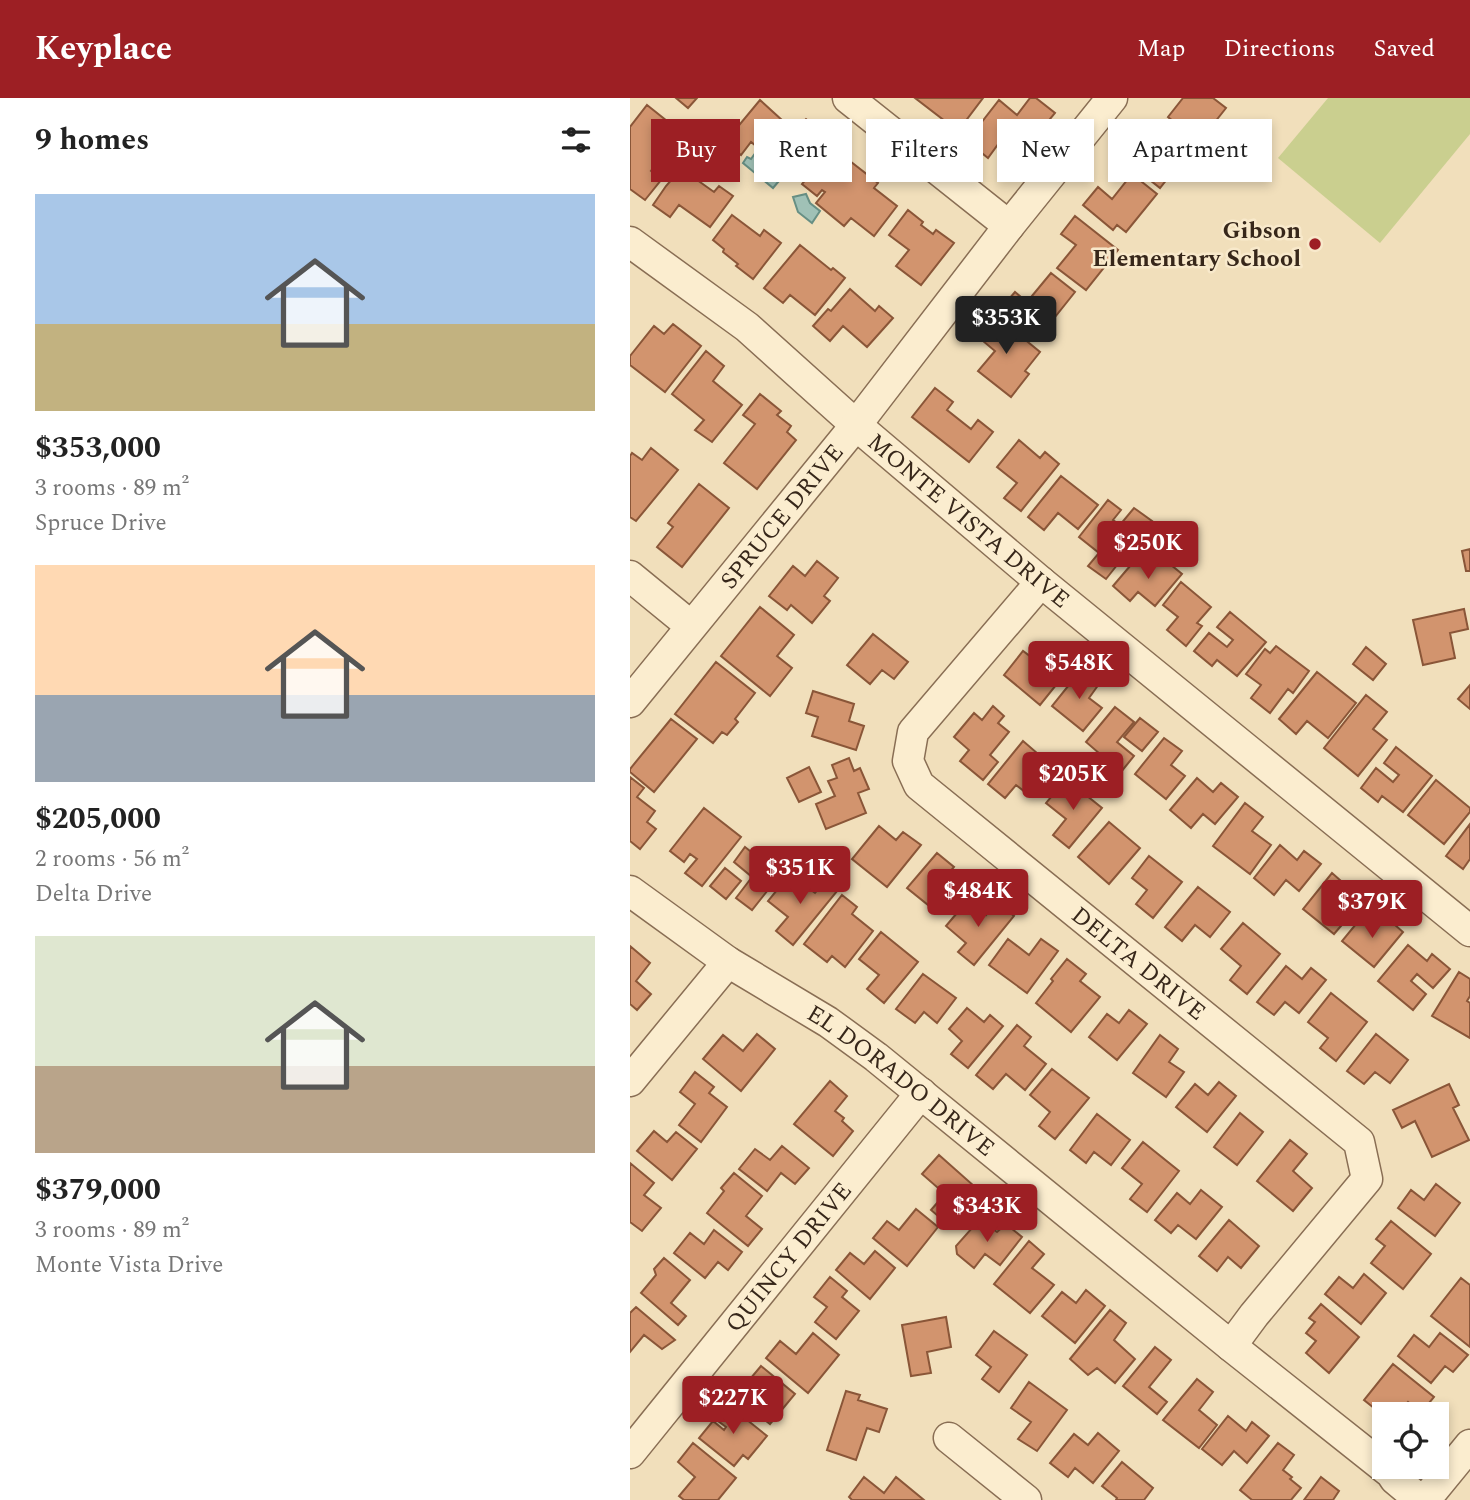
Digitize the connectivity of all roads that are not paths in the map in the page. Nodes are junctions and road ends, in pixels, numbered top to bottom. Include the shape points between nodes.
1 (848, 98) edge
2 (1112, 98) edge
3 (1009, 226) junction
4 (630, 242) edge
5 (856, 425) junction
6 (630, 576) edge
7 (1041, 582) junction
8 (691, 626) junction
9 (630, 702) edge
10 (630, 891) edge
11 (1470, 931) edge
12 (728, 962) junction
13 (630, 1081) edge
14 (921, 1093) junction
15 (1231, 1346) junction
16 (949, 1438) dead end
17 (1470, 1445) edge
18 (630, 1453) edge
19 (1026, 1500) edge
20 (1423, 1500) edge

1 - 3 street
2 - 3 street, SPRUCE DRIVE
3 - 5 street, SPRUCE DRIVE
4 - 5 street, MONTE VISTA DRIVE via 747,327
5 - 7 street, MONTE VISTA DRIVE
5 - 8 street, SPRUCE DRIVE
6 - 8 street
7 - 11 street, MONTE VISTA DRIVE
7 - 15 street, DELTA DRIVE via 913,732 908,761 919,785 1359,1142 1367,1179
8 - 9 street, SPRUCE DRIVE
10 - 12 street, EL DORADO DRIVE
12 - 13 street
12 - 14 street, EL DORADO DRIVE via 828,1022
14 - 15 street, EL DORADO DRIVE
14 - 18 street, QUINCY DRIVE
15 - 20 street, EL DORADO DRIVE
16 - 19 street
17 - 20 street

